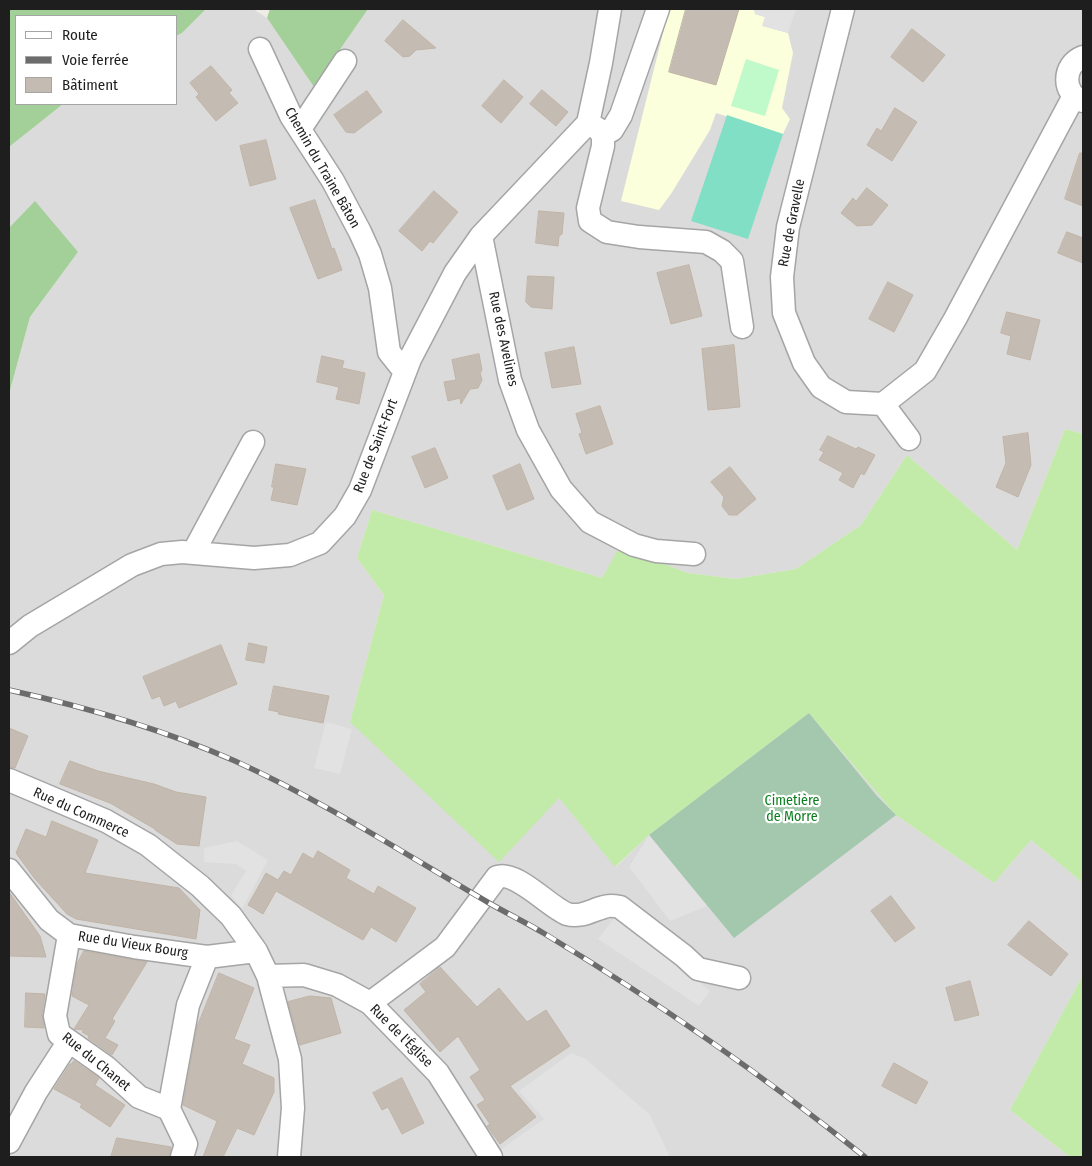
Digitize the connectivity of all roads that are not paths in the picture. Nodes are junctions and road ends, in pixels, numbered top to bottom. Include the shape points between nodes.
1 (610, 9) edge
2 (658, 9) edge
3 (843, 9) edge
4 (260, 49) dead end
5 (1083, 57) edge
6 (345, 62) dead end
7 (1080, 101) edge
8 (300, 129) junction
9 (595, 129) junction
10 (481, 236) junction
11 (742, 327) dead end
12 (405, 372) junction
13 (883, 404) junction
14 (909, 439) dead end
15 (253, 442) dead end
16 (193, 553) junction
17 (694, 554) dead end
18 (9, 643) edge
19 (9, 780) edge
20 (9, 870) edge
21 (69, 935) junction
22 (256, 951) junction
23 (207, 956) junction
24 (268, 976) junction
25 (739, 978) dead end
26 (370, 1004) junction
27 (69, 1041) junction
28 (169, 1108) junction
29 (9, 1142) edge
30 (482, 1152) edge
31 (182, 1157) edge
32 (289, 1157) edge

1 - 9 street
2 - 9 street, Rue de Saint-Fort via 621,115 612,130
3 - 13 street, Rue de Gravelle via 788,227 782,277 784,313 804,363 821,386 846,402
4 - 8 street, Chemin du Traine Bâton
5 - 7 street via 1073,63 1067,76 1069,90
6 - 8 street
7 - 13 street via 1048,146 925,371
8 - 12 street, Chemin du Traine Bâton via 333,181 370,254 380,288 389,352
9 - 10 street, Rue de Saint-Fort
9 - 11 street via 604,146 588,208 590,221 607,232 706,242 722,251 732,261
10 - 12 street, Rue de Saint-Fort via 456,272
10 - 17 street, Rue des Avelines via 510,380 528,430 561,489 590,522 634,545 656,551
12 - 16 street, Rue de Saint-Fort via 360,490 345,516 320,543 290,555 254,558
13 - 14 street
15 - 16 street
16 - 18 street, Rue de Saint-Fort via 161,554 132,565 30,626
19 - 22 street, Rue du Commerce via 106,821 148,845 200,886 231,916
20 - 21 street, Rue du Vieux Bourg via 49,920
21 - 23 street, Rue du Vieux Bourg
21 - 27 street, Rue du Chanet via 55,1016 59,1034
22 - 23 street, Rue du Vieux Bourg
22 - 24 street, Rue du Commerce
23 - 28 street via 188,1005
24 - 26 street, Rue de l'Église via 304,975 337,985
24 - 32 street, Rue du Commerce via 290,1059 293,1108
25 - 26 street via 698,969 620,907 606,906 584,915 567,914 513,878 502,875 497,877 445,947
26 - 30 street, Rue de l'Église via 438,1073
27 - 28 street, Rue du Chanet via 106,1067 139,1097
27 - 29 street
28 - 31 street via 186,1144

